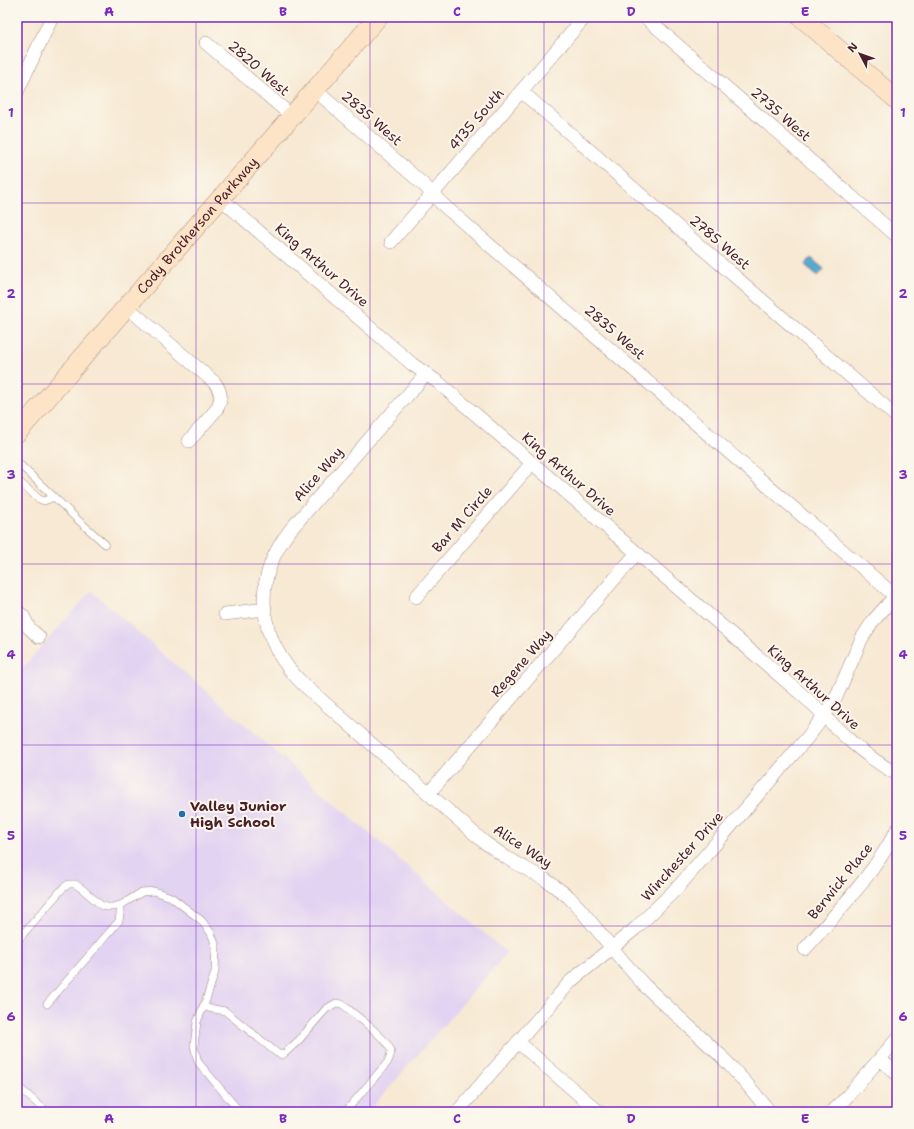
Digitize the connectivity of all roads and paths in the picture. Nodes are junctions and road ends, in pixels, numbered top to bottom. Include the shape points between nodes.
1 (52, 17) edge
2 (585, 17) edge
3 (645, 17) edge
4 (373, 19) edge
5 (811, 20) edge
6 (206, 43) dead end
7 (315, 90) junction
8 (522, 91) junction
9 (17, 92) edge
10 (897, 100) edge
11 (292, 116) junction
12 (433, 194) junction
13 (220, 198) junction
14 (897, 236) edge
15 (391, 242) dead end
16 (127, 307) junction
17 (426, 374) junction
18 (897, 416) edge
19 (17, 433) edge
20 (189, 442) dead end
21 (17, 462) edge
22 (532, 463) junction
23 (17, 480) edge
24 (54, 497) junction
25 (105, 544) dead end
26 (637, 553) junction
27 (896, 595) edge
28 (416, 597) dead end
29 (265, 609) junction
30 (17, 611) edge
31 (225, 614) dead end
32 (40, 637) dead end
33 (824, 716) junction
34 (897, 774) edge
35 (429, 793) junction
36 (897, 830) edge
37 (121, 905) junction
38 (17, 940) edge
39 (612, 948) junction
40 (805, 949) dead end
41 (47, 1004) dead end
42 (203, 1007) junction
43 (897, 1039) edge
44 (518, 1042) junction
45 (880, 1059) junction
46 (897, 1074) edge
47 (17, 1086) edge
48 (47, 1112) edge
49 (240, 1112) edge
50 (345, 1112) edge
51 (457, 1112) edge
52 (599, 1112) edge
53 (770, 1112) edge
54 (832, 1112) edge

1 - 9 street
2 - 8 street, 4135 South
3 - 14 street, 2735 West
4 - 7 main road, Cody Brotherson Parkway
5 - 10 main road
6 - 11 street, 2820 West
7 - 11 main road, Cody Brotherson Parkway
7 - 12 street, 2835 West
8 - 12 street, 4135 South
8 - 18 street, 2785 West
11 - 13 main road, Cody Brotherson Parkway
12 - 15 street, 4135 South
12 - 27 street, 2835 West
13 - 16 main road, Cody Brotherson Parkway
13 - 17 street, King Arthur Drive
16 - 19 main road, Cody Brotherson Parkway
16 - 20 street via 214,382 219,390 219,406
17 - 22 street, King Arthur Drive
17 - 29 street, Alice Way via 284,538 268,571
21 - 24 lane
22 - 26 street, King Arthur Drive
22 - 28 street, Bar M Circle
23 - 24 lane via 44,502
24 - 25 lane
26 - 33 street, King Arthur Drive
26 - 35 street, Regene Way
27 - 33 street, Winchester Drive via 862,638 841,686
29 - 31 street
29 - 35 street, Alice Way via 268,630 276,649 296,678
30 - 32 street via 23,616 29,628
33 - 34 street, King Arthur Drive via 855,746
33 - 39 street, Winchester Drive via 679,886
35 - 39 street, Alice Way via 495,850 569,896
36 - 40 street, Berwick Place via 869,875
37 - 38 lane via 102,906 81,888 69,884 62,888
37 - 41 lane via 119,921
37 - 42 lane via 142,892 154,891 171,897 201,920 211,933 216,946 215,972
39 - 44 street, Winchester Drive via 571,981
39 - 53 street, Alice Way via 651,992 721,1056
42 - 49 lane via 197,1022 194,1046 198,1062
42 - 50 lane via 224,1011 282,1055 326,1009 336,1003 342,1004 391,1050 387,1063
43 - 45 street
44 - 51 street, Winchester Drive
44 - 52 street
45 - 46 street
45 - 54 street
47 - 48 lane

